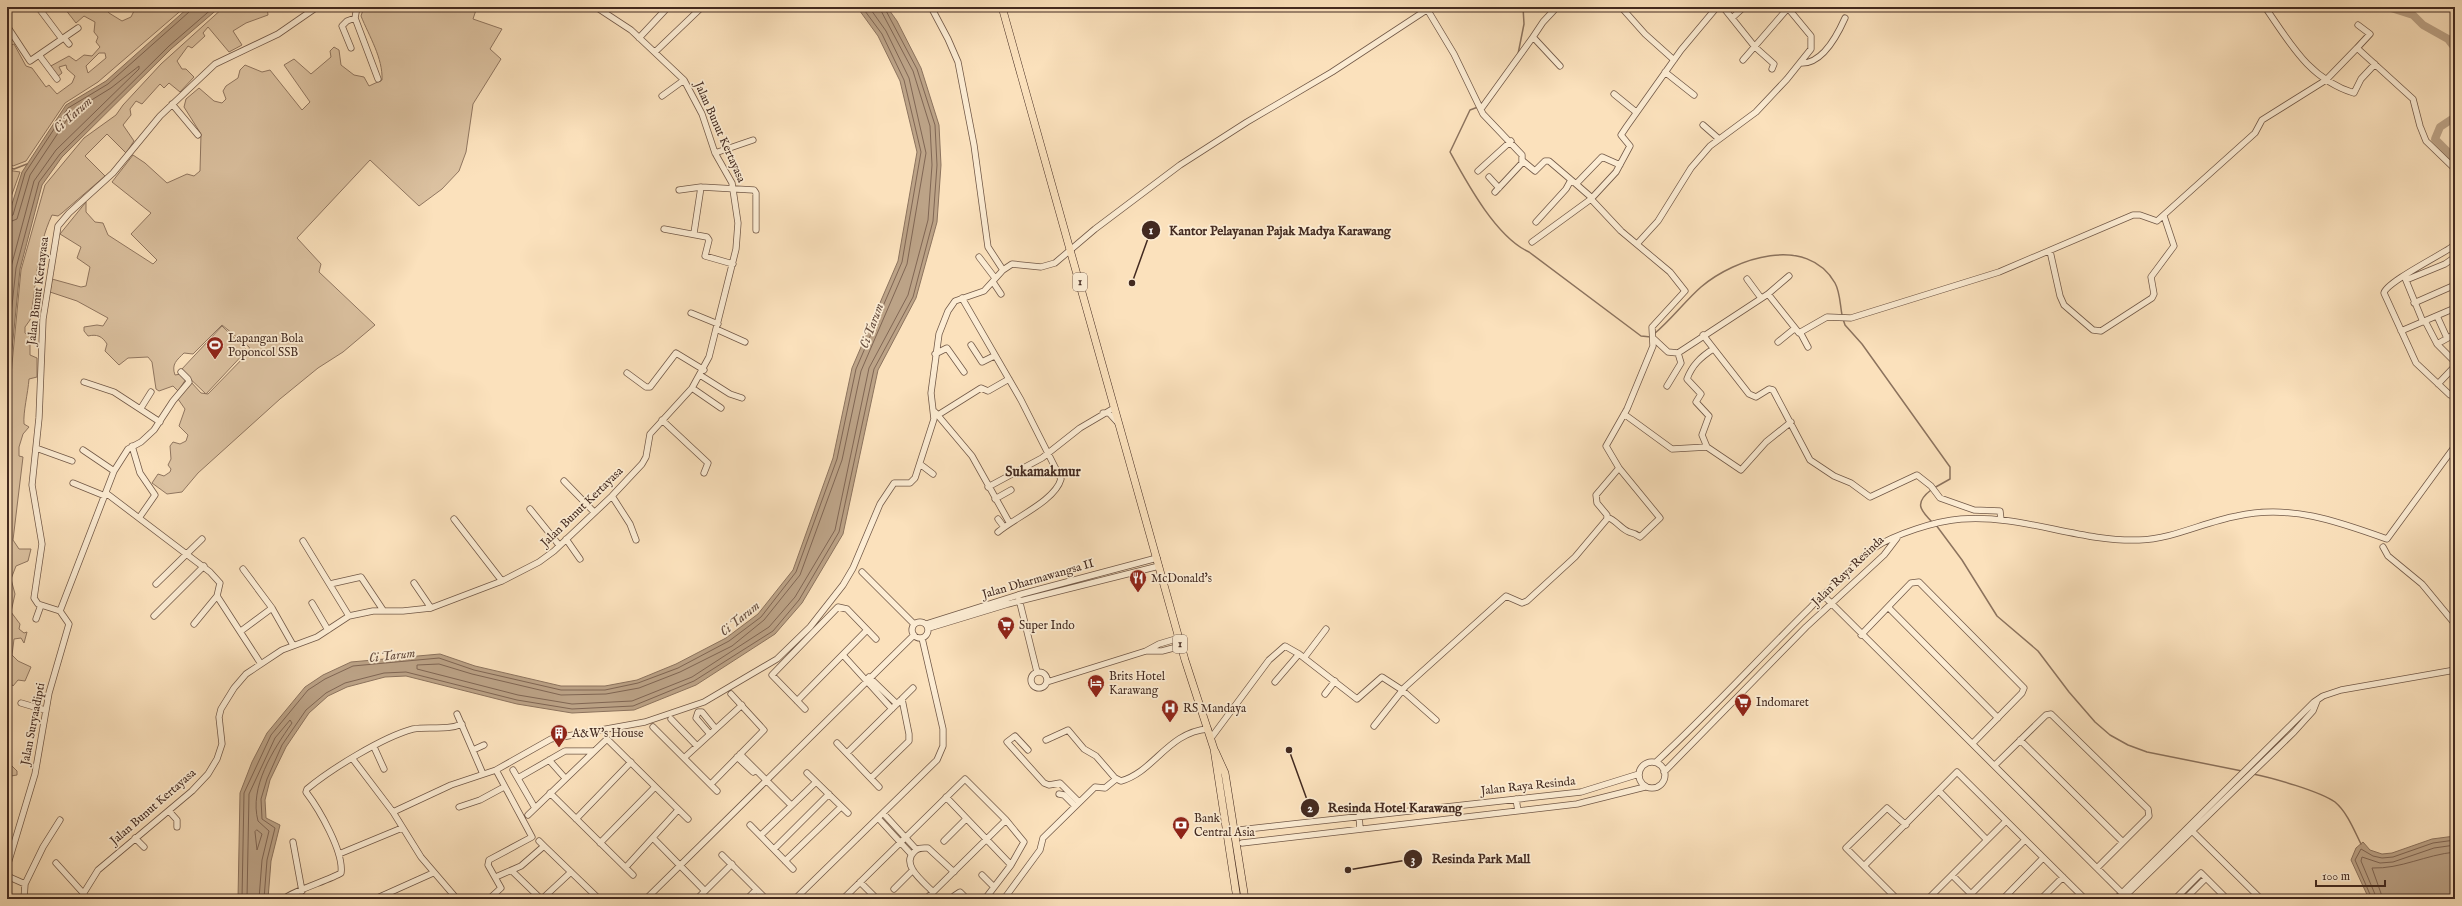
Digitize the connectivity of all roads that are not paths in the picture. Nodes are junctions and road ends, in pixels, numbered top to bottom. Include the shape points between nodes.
1 (38, 7) edge
2 (317, 7) edge
3 (357, 7) edge
4 (596, 7) edge
5 (668, 7) edge
6 (702, 7) edge
7 (930, 7) edge
8 (1002, 7) edge
9 (1557, 7) edge
10 (1621, 7) edge
11 (1717, 7) edge
12 (1723, 7) edge
13 (1744, 7) edge
14 (1787, 7) edge
15 (2265, 7) edge
16 (1429, 8) edge
17 (355, 18) junction
18 (1732, 18) junction
19 (1845, 18) dead end
20 (2358, 25) dead end
21 (7, 26) edge
22 (78, 28) dead end
23 (1533, 37) junction
24 (63, 38) junction
25 (639, 38) junction
26 (69, 44) dead end
27 (1755, 47) junction
28 (351, 48) dead end
29 (2357, 48) junction
30 (656, 51) junction
31 (39, 55) junction
32 (1674, 60) junction
33 (1743, 60) dead end
34 (1800, 63) junction
35 (2375, 64) junction
36 (1560, 66) dead end
37 (1772, 69) dead end
38 (1665, 72) junction
39 (57, 79) dead end
40 (378, 79) dead end
41 (684, 80) junction
42 (2326, 80) junction
43 (1614, 94) dead end
44 (1694, 95) dead end
45 (662, 96) dead end
46 (172, 104) junction
47 (1480, 107) junction
48 (1636, 112) junction
49 (1703, 125) dead end
50 (198, 135) dead end
51 (1719, 139) junction
52 (753, 140) dead end
53 (1511, 141) junction
54 (715, 153) junction
55 (1523, 161) junction
56 (1620, 165) junction
57 (2455, 169) edge
58 (1478, 171) dead end
59 (1489, 177) dead end
60 (1574, 182) junction
61 (701, 188) junction
62 (679, 190) dead end
63 (735, 190) junction
64 (1592, 199) junction
65 (2164, 216) junction
66 (1536, 222) dead end
67 (664, 229) dead end
68 (756, 230) dead end
69 (694, 233) junction
70 (1532, 242) dead end
71 (1637, 244) junction
72 (2454, 246) edge
73 (1071, 249) junction
74 (2050, 251) junction
75 (2455, 253) edge
76 (979, 257) dead end
77 (2455, 257) edge
78 (733, 264) junction
79 (1003, 270) junction
80 (1789, 276) dead end
81 (2405, 278) junction
82 (1748, 279) dead end
83 (994, 280) junction
84 (2455, 285) edge
85 (1001, 294) dead end
86 (1768, 294) junction
87 (962, 298) junction
88 (1761, 298) junction
89 (2414, 303) junction
90 (2455, 308) edge
91 (691, 313) dead end
92 (2436, 316) junction
93 (2424, 321) junction
94 (717, 326) junction
95 (1794, 329) junction
96 (2401, 331) junction
97 (1800, 332) junction
98 (2455, 334) edge
99 (1652, 335) junction
100 (1703, 335) junction
101 (2447, 338) junction
102 (745, 342) dead end
103 (1778, 342) dead end
104 (2437, 344) junction
105 (971, 345) dead end
106 (1808, 346) dead end
107 (1713, 349) junction
108 (1678, 353) junction
109 (935, 354) junction
110 (994, 356) junction
111 (2455, 362) edge
112 (2455, 366) edge
113 (181, 372) dead end
114 (702, 372) junction
115 (964, 372) dead end
116 (627, 373) dead end
117 (1009, 379) junction
118 (84, 382) dead end
119 (2438, 384) junction
120 (1667, 386) dead end
121 (692, 388) junction
122 (151, 392) dead end
123 (2455, 394) edge
124 (742, 398) dead end
125 (141, 408) junction
126 (721, 408) dead end
127 (1114, 408) junction
128 (1103, 413) junction
129 (936, 414) junction
130 (1624, 414) junction
131 (662, 420) junction
132 (160, 422) junction
133 (1791, 422) junction
134 (1119, 426) junction
135 (132, 446) junction
136 (2455, 446) edge
137 (1707, 447) junction
138 (36, 448) junction
139 (83, 450) dead end
140 (1049, 452) junction
141 (72, 461) dead end
142 (920, 464) junction
143 (1619, 468) junction
144 (114, 471) junction
145 (704, 473) dead end
146 (932, 474) dead end
147 (564, 481) dead end
148 (73, 483) dead end
149 (988, 487) junction
150 (1011, 490) dead end
151 (105, 495) junction
152 (612, 496) junction
153 (995, 500) junction
154 (530, 508) dead end
155 (594, 512) junction
156 (1607, 517) junction
157 (139, 518) junction
158 (454, 519) dead end
159 (998, 519) dead end
160 (2001, 520) junction
161 (1009, 522) junction
162 (1004, 527) junction
163 (998, 532) dead end
164 (1898, 537) junction
165 (202, 539) dead end
166 (566, 539) junction
167 (636, 540) dead end
168 (303, 541) dead end
169 (560, 545) junction
170 (2383, 547) dead end
171 (187, 553) junction
172 (1156, 558) junction
173 (580, 559) dead end
174 (204, 566) junction
175 (1159, 566) junction
176 (243, 569) dead end
177 (862, 572) dead end
178 (502, 581) junction
179 (414, 583) dead end
180 (156, 584) dead end
181 (330, 584) junction
182 (1823, 595) junction
183 (217, 596) junction
184 (1019, 598) junction
185 (312, 603) dead end
186 (1832, 604) junction
187 (41, 605) junction
188 (1888, 607) junction
189 (272, 608) junction
190 (431, 608) junction
191 (60, 610) junction
192 (383, 610) junction
193 (154, 616) dead end
194 (349, 616) junction
195 (36, 619) dead end
196 (194, 624) dead end
197 (914, 624) junction
198 (2455, 624) edge
199 (928, 626) junction
200 (1326, 629) dead end
201 (328, 630) junction
202 (867, 630) junction
203 (241, 631) junction
204 (914, 635) junction
205 (1861, 635) junction
206 (922, 638) junction
207 (1179, 638) junction
208 (876, 639) dead end
209 (293, 645) junction
210 (1181, 646) junction
211 (1146, 651) junction
212 (843, 655) junction
213 (1302, 656) junction
214 (261, 664) junction
215 (2455, 670) edge
216 (1038, 672) junction
217 (870, 680) junction
218 (1047, 682) junction
219 (1275, 682) dead end
220 (1335, 682) junction
221 (913, 688) dead end
222 (1402, 690) junction
223 (731, 694) dead end
224 (1325, 694) dead end
225 (902, 699) junction
226 (797, 701) junction
227 (21, 703) dead end
228 (897, 704) junction
229 (742, 705) junction
230 (805, 709) dead end
231 (892, 709) junction
232 (45, 710) junction
233 (457, 714) dead end
234 (1998, 718) junction
235 (670, 719) dead end
236 (1436, 720) dead end
237 (462, 724) junction
238 (1374, 726) dead end
239 (653, 727) dead end
240 (715, 728) junction
241 (1208, 729) junction
242 (709, 733) junction
243 (1211, 738) junction
244 (1046, 740) dead end
245 (2020, 740) junction
246 (837, 743) dead end
247 (1973, 743) junction
248 (484, 745) dead end
249 (696, 745) junction
250 (374, 747) junction
251 (1214, 749) junction
252 (473, 750) junction
253 (1028, 750) dead end
254 (594, 751) junction
255 (847, 753) junction
256 (738, 755) junction
257 (352, 758) junction
258 (684, 758) junction
259 (549, 760) junction
260 (631, 762) junction
261 (1656, 762) junction
262 (1995, 765) junction
263 (384, 770) dead end
264 (496, 770) junction
265 (513, 770) dead end
266 (1664, 772) junction
267 (807, 773) dead end
268 (483, 774) junction
269 (1639, 774) junction
270 (518, 778) junction
271 (565, 778) junction
272 (871, 778) junction
273 (1116, 779) junction
274 (765, 781) junction
275 (816, 782) junction
276 (710, 784) junction
277 (504, 787) junction
278 (655, 787) junction
279 (879, 787) dead end
280 (1645, 787) junction
281 (717, 791) dead end
282 (1939, 791) junction
283 (550, 793) junction
284 (829, 794) junction
285 (1059, 794) dead end
286 (946, 797) junction
287 (1516, 799) junction
288 (1077, 804) junction
289 (459, 806) dead end
290 (790, 806) junction
291 (841, 806) junction
292 (536, 808) junction
293 (169, 810) junction
294 (678, 810) junction
295 (1518, 811) junction
296 (393, 812) junction
297 (883, 812) junction
298 (848, 814) dead end
299 (528, 815) dead end
300 (1359, 816) junction
301 (878, 818) junction
302 (576, 819) junction
303 (966, 819) junction
304 (60, 820) dead end
305 (688, 820) dead end
306 (1006, 820) junction
307 (2006, 821) junction
308 (750, 825) dead end
309 (1906, 825) junction
310 (176, 826) dead end
311 (402, 828) junction
312 (1360, 828) junction
313 (2190, 829) junction
314 (1235, 830) junction
315 (1227, 831) junction
316 (761, 836) junction
317 (906, 837) junction
318 (135, 838) junction
319 (652, 840) junction
320 (944, 840) dead end
321 (987, 840) junction
322 (1987, 840) junction
323 (2025, 840) junction
324 (539, 841) dead end
325 (293, 842) dead end
326 (901, 842) junction
327 (2123, 842) junction
328 (600, 843) junction
329 (1242, 843) dead end
330 (544, 846) junction
331 (144, 847) dead end
332 (774, 849) junction
333 (916, 849) junction
334 (339, 854) junction
335 (912, 854) junction
336 (722, 855) dead end
337 (2043, 858) junction
338 (785, 861) junction
339 (56, 863) dead end
340 (732, 864) junction
341 (1011, 865) junction
342 (678, 866) junction
343 (1864, 866) junction
344 (7, 867) edge
345 (626, 867) junction
346 (2097, 868) junction
347 (793, 869) dead end
348 (913, 870) junction
349 (512, 871) junction
350 (571, 872) junction
351 (954, 872) junction
352 (433, 873) junction
353 (633, 875) dead end
354 (982, 875) dead end
355 (1952, 875) junction
356 (7, 876) edge
357 (498, 876) dead end
358 (2062, 877) junction
359 (2206, 878) junction
360 (860, 882) junction
361 (25, 884) junction
362 (994, 887) junction
363 (894, 889) dead end
364 (756, 890) junction
365 (302, 891) junction
366 (704, 892) junction
367 (933, 892) junction
368 (1971, 894) junction
369 (82, 896) edge
370 (2122, 896) edge
371 (385, 897) edge
372 (22, 898) edge
373 (596, 898) edge
374 (765, 898) dead end
375 (2081, 898) edge
376 (284, 899) edge
377 (375, 899) edge
378 (457, 899) edge
379 (489, 899) edge
380 (541, 899) edge
381 (646, 899) edge
382 (697, 899) edge
383 (747, 899) edge
384 (795, 899) edge
385 (843, 899) edge
386 (877, 899) edge
387 (926, 899) edge
388 (955, 899) edge
389 (967, 899) edge
390 (985, 899) edge
391 (1004, 899) edge
392 (1237, 899) edge
393 (1245, 899) edge
394 (1897, 899) edge
395 (1928, 899) edge
396 (1966, 899) edge
397 (1976, 899) edge
398 (2003, 899) edge
399 (2041, 899) edge
400 (2133, 899) edge
401 (2175, 899) edge
402 (2185, 899) edge
403 (2227, 899) edge
404 (2261, 899) edge

1 - 24 street
2 - 46 street, Jalan Bunut Kertayasa via 278,34 219,61
3 - 17 street
4 - 25 street, Jalan Bunut Kertayasa
5 - 25 street
6 - 30 street
7 - 79 street via 958,62 974,145 988,247
8 - 73 main road, 1
9 - 23 street
10 - 32 street via 1645,34
11 - 32 street
12 - 18 street
13 - 18 street
14 - 27 street
14 - 34 street via 1808,32 1812,41 1811,49
15 - 42 street via 2307,67
16 - 47 street
16 - 73 street via 1332,72 1209,146 1154,184
17 - 28 street via 342,26
17 - 40 street
18 - 27 street
19 - 34 street via 1819,58 1810,64
20 - 29 street via 2370,34
21 - 31 street via 27,60 30,61
22 - 24 street
23 - 36 street
23 - 47 street
24 - 26 street
24 - 31 street
25 - 30 street, Jalan Bunut Kertayasa
27 - 33 street
27 - 37 street via 1774,64
29 - 35 street
29 - 42 street
30 - 41 street, Jalan Bunut Kertayasa
31 - 39 street
32 - 38 street
34 - 51 street via 1760,109
35 - 42 street via 2361,78 2354,93
35 - 57 street via 2410,95 2415,103 2426,141
38 - 44 street
38 - 48 street
41 - 45 street
41 - 54 street, Jalan Bunut Kertayasa via 702,114
42 - 65 street via 2262,120 2256,133
43 - 48 street
46 - 50 street
46 - 138 street, Jalan Bunut Kertayasa via 147,130 113,173 58,226 44,319
47 - 53 street
48 - 56 street via 1622,134 1630,146
49 - 51 street
51 - 71 street via 1691,168 1661,217
52 - 54 street
53 - 55 street via 1522,155
53 - 58 street
54 - 63 street, Jalan Bunut Kertayasa
55 - 59 street via 1497,190
55 - 60 street via 1535,171 1549,160
56 - 60 street via 1602,157
56 - 64 street
60 - 64 street
60 - 66 street
61 - 62 street
61 - 63 street
61 - 69 street
63 - 68 street via 755,191
63 - 78 street, Jalan Bunut Kertayasa via 738,223
64 - 70 street
64 - 71 street
65 - 74 street via 2157,221 2133,215
65 - 74 street via 2174,246 2151,277 2154,294 2101,331 2093,330 2064,305
67 - 69 street
69 - 78 street via 708,238 707,257
71 - 99 street via 1670,272 1685,291 1653,325
72 - 75 street
72 - 81 street
73 - 79 street via 1050,266 1017,263
73 - 127 main road, 1
74 - 97 street via 1999,272 1858,316 1822,319
76 - 83 street
77 - 81 street via 2445,264
78 - 94 street, Jalan Bunut Kertayasa
79 - 83 street
80 - 86 street
81 - 89 street
81 - 96 street via 2384,292
82 - 88 street
83 - 85 street
83 - 87 street via 979,293
84 - 89 street
86 - 88 street
86 - 95 street
87 - 109 street via 948,311
87 - 110 street
88 - 100 street
89 - 93 street
90 - 92 street
91 - 94 street
92 - 93 street
92 - 101 street
93 - 96 street
93 - 104 street
94 - 102 street
94 - 114 street, Jalan Bunut Kertayasa
95 - 97 street
95 - 103 street
96 - 119 street via 2416,363
97 - 106 street
98 - 101 street
99 - 108 street via 1668,352
99 - 130 street via 1653,346
100 - 107 street
100 - 108 street
101 - 104 street
104 - 111 street
105 - 110 street via 982,362
107 - 133 street via 1749,394 1756,397 1773,390
107 - 137 street via 1692,367 1687,379 1701,394 1696,402 1709,416 1702,435
108 - 120 street via 1681,363
109 - 115 street via 947,348
109 - 129 street via 931,393
110 - 117 street
112 - 119 street
113 - 132 street via 188,382 170,404
114 - 116 street via 676,353 650,387 646,387
114 - 121 street, Jalan Bunut Kertayasa
114 - 124 street via 730,394
117 - 129 street via 988,391 981,388
117 - 140 street
118 - 125 street via 114,392
119 - 123 street via 2450,395
121 - 126 street
121 - 131 street, Jalan Bunut Kertayasa
122 - 125 street
125 - 132 street
127 - 128 street
127 - 134 main road, 1
128 - 134 street via 1109,413
128 - 140 street
129 - 142 street
129 - 149 street via 966,448
130 - 137 street via 1672,449
130 - 143 street via 1606,446
131 - 145 street via 708,463
131 - 152 street, Jalan Bunut Kertayasa via 648,439 644,461
132 - 135 street via 146,438
133 - 137 street via 1766,442 1741,470
133 - 160 street via 1810,460 1834,476 1851,482 1867,496 1917,475 1940,498 1974,510 2000,512
134 - 172 main road, 1
135 - 144 street
135 - 157 street via 140,473 155,493
136 - 160 street via 2387,539 2326,518 2296,512 2265,512 2237,516 2164,537 2140,540 2058,531
138 - 141 street
138 - 187 street, Jalan Bunut Kertayasa via 32,491 42,544 34,598
139 - 144 street
140 - 149 street
140 - 161 street via 1061,480 1059,484 1039,503
142 - 146 street
142 - 264 street via 912,482 894,483 886,494 853,568 835,597 810,627 777,659 704,702 624,727 560,736
143 - 156 street via 1596,496 1595,501
143 - 156 street via 1660,518 1640,537 1634,532 1629,532 1615,519
144 - 151 street
147 - 155 street
148 - 151 street
149 - 153 street
150 - 153 street
151 - 157 street
151 - 191 street
152 - 155 street, Jalan Bunut Kertayasa
152 - 167 street via 630,524
153 - 161 street
154 - 169 street
155 - 166 street, Jalan Bunut Kertayasa
156 - 222 street via 1575,557 1527,601 1522,603 1508,596 1504,597
157 - 171 street
158 - 178 street
159 - 162 street
160 - 164 street via 1959,519
161 - 162 street
162 - 163 street
164 - 182 street, Jalan Raya Resinda via 1870,551
164 - 186 street, Jalan Raya Resinda via 1884,555
165 - 171 street
166 - 169 street, Jalan Bunut Kertayasa
166 - 173 street
168 - 181 street
169 - 178 street, Jalan Bunut Kertayasa via 539,562
170 - 198 street via 2388,556 2422,584
171 - 174 street
171 - 180 street
172 - 175 main road, 1
172 - 184 street, Jalan Dharmawangsa II
174 - 183 street via 220,583
174 - 193 street
175 - 184 street, Jalan Dharmawangsa II
175 - 207 main road, 1
176 - 189 street
177 - 197 street
178 - 190 street, Jalan Bunut Kertayasa
179 - 190 street
181 - 192 street via 361,577
181 - 194 street
182 - 186 street
182 - 261 street, Jalan Raya Resinda
183 - 196 street
183 - 203 street
184 - 199 street, Jalan Dharmawangsa II
184 - 216 street
185 - 201 street
186 - 205 street
186 - 266 street, Jalan Raya Resinda via 1806,627
187 - 191 street
187 - 195 street
188 - 205 street
188 - 234 street
188 - 234 street via 1911,583 1919,582 2024,690
189 - 203 street
189 - 209 street
190 - 192 street, Jalan Bunut Kertayasa
191 - 232 street, Jalan Suryaadipti via 69,624
192 - 194 street, Jalan Bunut Kertayasa via 359,612
194 - 201 street, Jalan Bunut Kertayasa
197 - 199 street via 922,622
197 - 204 street
199 - 206 street via 926,636
200 - 213 street
201 - 209 street, Jalan Bunut Kertayasa
202 - 208 street
202 - 212 street
202 - 226 street via 843,607 838,607 772,675
203 - 214 street
204 - 206 street
204 - 217 street
205 - 247 street
206 - 297 street via 943,729 943,746 937,760
207 - 210 main road, 1
207 - 211 street
209 - 214 street, Jalan Bunut Kertayasa
210 - 211 street via 1162,651
210 - 241 main road, 1
211 - 218 street
212 - 217 street
212 - 226 street
213 - 219 street
213 - 220 street
213 - 243 street via 1290,648 1281,647
214 - 293 street, Jalan Bunut Kertayasa via 242,678 221,709 219,717 222,744 213,766 200,784
215 - 313 street via 2341,690 2323,696 2317,701 2313,711
216 - 218 street via 1045,674
216 - 218 street via 1032,676 1033,686 1044,687
217 - 228 street
217 - 231 street
217 - 274 street
220 - 222 street via 1357,698 1362,697 1379,677
220 - 224 street
221 - 225 street
222 - 236 street
222 - 238 street
223 - 229 street
225 - 228 street
225 - 272 street via 909,742
226 - 230 street
227 - 232 street
228 - 231 street
229 - 240 street
229 - 256 street via 764,730
231 - 255 street
232 - 344 street, Jalan Suryaadipti via 34,774
233 - 237 street
234 - 247 street
235 - 249 street
237 - 250 street via 448,728 412,730
237 - 252 street
239 - 258 street
240 - 242 street
240 - 242 street via 702,712 698,712 696,718
241 - 243 main road, 1
241 - 273 street via 1188,733 1137,772 1123,780
242 - 249 street
243 - 251 main road, 1
244 - 273 street via 1068,730
245 - 262 street
245 - 327 street
245 - 327 street via 2049,713 2074,736 2149,812
246 - 255 street
247 - 262 street
248 - 252 street
249 - 258 street
250 - 257 street
250 - 263 street
251 - 314 main road, 1 via 1225,773
251 - 315 main road, 1
252 - 268 street
253 - 288 street via 1015,736 1007,742 1044,783 1060,783
254 - 259 street via 565,751
254 - 260 street via 605,740 610,740
254 - 271 street
255 - 272 street
256 - 274 street
256 - 276 street
257 - 296 street
257 - 334 street via 306,791 322,815
258 - 276 street
259 - 270 street
259 - 271 street
260 - 278 street
260 - 302 street
261 - 266 street via 1662,766
261 - 269 street via 1645,764
262 - 346 street
264 - 268 street
264 - 277 street
265 - 270 street
266 - 280 street via 1665,780 1662,784 1654,789
267 - 275 street
268 - 296 street via 451,785
269 - 280 street via 1640,781
269 - 287 street, Jalan Raya Resinda via 1592,789
270 - 292 street
271 - 283 street
272 - 279 street
273 - 288 street via 1105,788 1095,787
274 - 290 street
274 - 342 street
275 - 284 street
275 - 290 street
276 - 281 street
277 - 289 street via 480,800
277 - 379 street via 532,838 488,860 488,865 501,888
278 - 294 street
278 - 328 street
280 - 295 street, Jalan Raya Resinda via 1577,804
282 - 307 street via 1957,772
282 - 309 street
282 - 322 street
283 - 292 street
283 - 302 street
284 - 291 street
284 - 332 street
285 - 288 street
286 - 303 street
286 - 306 street via 965,779
286 - 317 street
287 - 295 street
287 - 300 street, Jalan Raya Resinda
288 - 391 street via 1043,838 1040,850
290 - 316 street
291 - 298 street
291 - 338 street
292 - 299 street
293 - 310 street via 176,818
293 - 318 street, Jalan Bunut Kertayasa
294 - 305 street
294 - 319 street
295 - 312 street, Jalan Raya Resinda
296 - 311 street
297 - 301 street
297 - 317 street
300 - 312 street
300 - 314 street, Jalan Raya Resinda
301 - 326 street
301 - 384 street
302 - 328 street
303 - 320 street
303 - 321 street
304 - 361 street
306 - 321 street
306 - 341 street via 1024,842
307 - 322 street
307 - 323 street
308 - 316 street
309 - 343 street
309 - 343 street via 1888,808 1846,848
311 - 334 street
311 - 352 street
312 - 329 street, Jalan Raya Resinda
313 - 370 street
313 - 404 street
314 - 315 street, Jalan Raya Resinda
314 - 393 main road, 1
315 - 392 main road, 1
316 - 332 street
317 - 326 street
317 - 333 street
318 - 331 street
318 - 369 street, Jalan Bunut Kertayasa via 93,874
319 - 342 street
319 - 345 street
321 - 341 street
321 - 351 street
322 - 355 street
323 - 337 street
323 - 368 street
324 - 330 street
325 - 365 street
326 - 335 street
326 - 360 street
327 - 346 street
328 - 345 street
330 - 349 street via 531,859
330 - 350 street
332 - 338 street
333 - 335 street
333 - 351 street via 928,848
334 - 365 street via 341,873
335 - 348 street via 910,862
336 - 340 street
337 - 358 street
337 - 398 street
338 - 347 street
339 - 369 street
340 - 364 street
340 - 366 street
341 - 362 street
342 - 366 street
342 - 381 street
343 - 394 street
345 - 353 street
346 - 370 street
348 - 363 street
348 - 367 street
349 - 357 street
349 - 380 street
350 - 373 street
350 - 380 street
351 - 367 street
352 - 371 street
352 - 378 street
354 - 362 street
355 - 368 street
355 - 395 street
356 - 361 street
358 - 375 street
358 - 399 street
359 - 401 street via 2201,873
359 - 402 street
359 - 403 street
360 - 385 street
360 - 386 street
361 - 372 street
362 - 390 street
364 - 374 street
364 - 383 street
365 - 376 street via 288,894
366 - 382 street
367 - 387 street
368 - 396 street
368 - 397 street
370 - 400 street
371 - 377 street
388 - 389 street via 954,896 960,892

